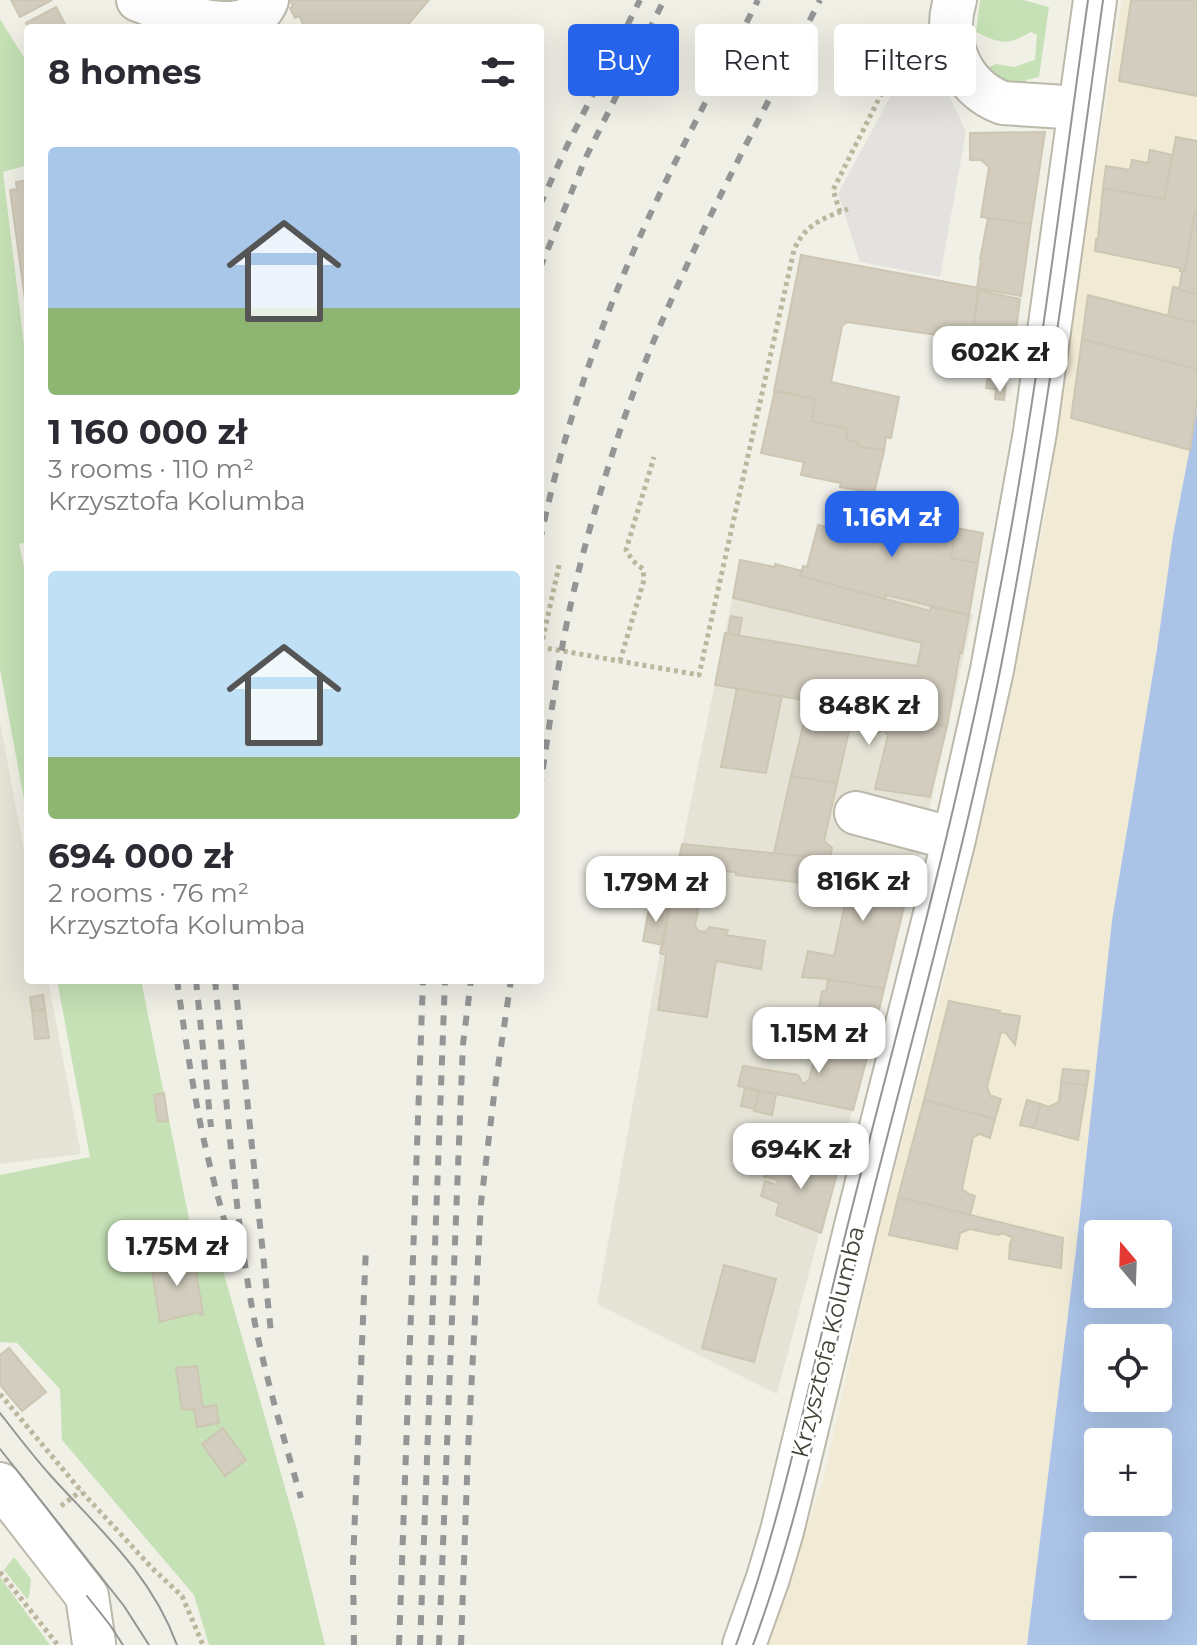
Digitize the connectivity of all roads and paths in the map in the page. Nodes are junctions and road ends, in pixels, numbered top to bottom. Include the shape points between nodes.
1 (138, 0) edge
2 (267, 0) edge
3 (955, 0) edge
4 (1095, 0) edge
5 (213, 24) edge
6 (227, 24) edge
7 (881, 96) edge
8 (1080, 108) junction
9 (848, 209) dead end
10 (840, 212) junction
11 (654, 457) dead end
12 (560, 561) dead end
13 (544, 633) edge
14 (544, 648) edge
15 (620, 661) junction
16 (856, 813) dead end
17 (954, 839) junction
18 (0, 1394) edge
19 (0, 1484) edge
20 (0, 1523) edge
21 (0, 1572) edge
22 (83, 1644) edge
23 (203, 1645) edge
24 (744, 1645) edge

1 - 5 street
2 - 6 street via 262,11
3 - 8 street via 950,29 955,53 975,87 1003,103
4 - 8 street, Krzysztofa Kolumba
7 - 10 path via 833,190
8 - 17 street, Krzysztofa Kolumba via 1021,518
9 - 10 path
10 - 15 path via 806,230 794,250 699,675
11 - 15 path via 626,550 643,569 644,580
12 - 13 path
14 - 15 path
16 - 17 street
17 - 24 street, Krzysztofa Kolumba via 782,1531
18 - 23 path via 81,1491 182,1596
19 - 22 street via 87,1596
20 - 22 street
21 - 22 path

